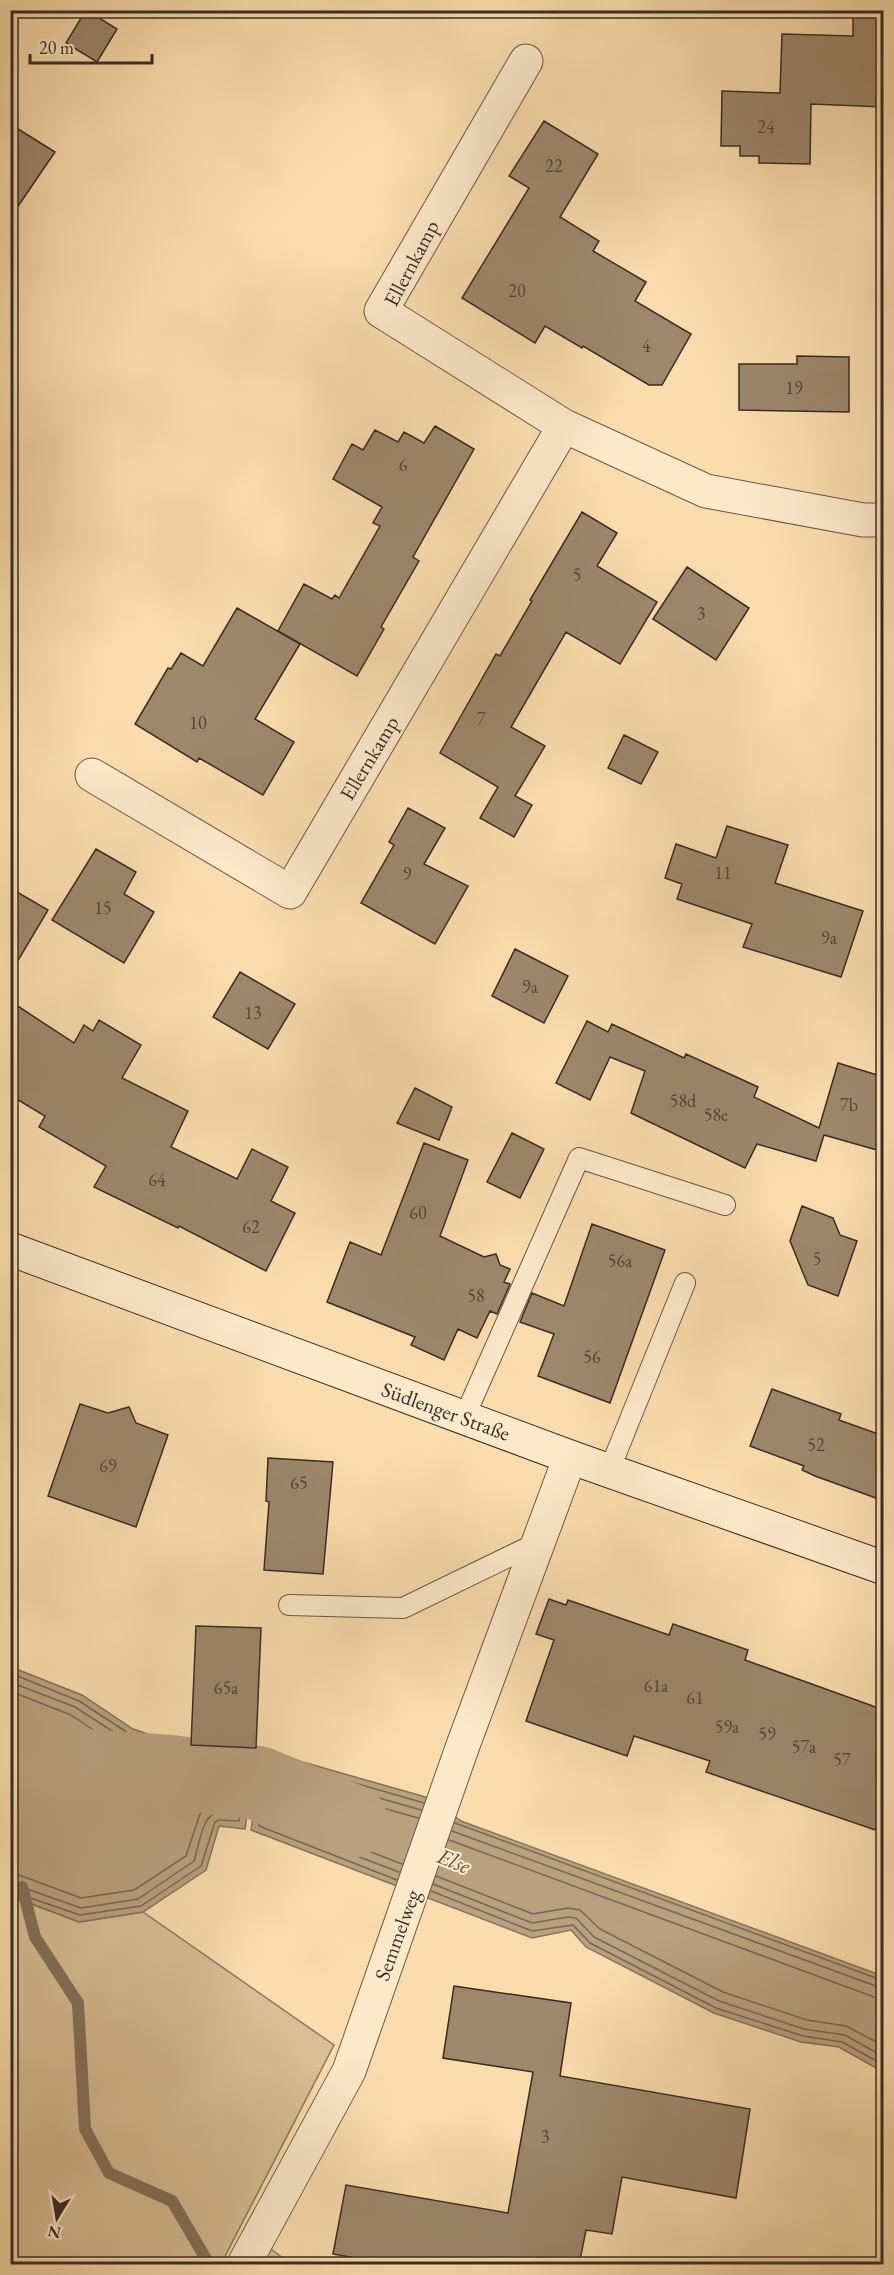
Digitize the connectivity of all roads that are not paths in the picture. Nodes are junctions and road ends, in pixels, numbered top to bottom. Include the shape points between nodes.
1 (526, 61) dead end
2 (564, 426) junction
3 (884, 520) edge
4 (92, 774) dead end
5 (725, 1205) dead end
6 (10, 1250) edge
7 (685, 1283) dead end
8 (464, 1418) junction
9 (570, 1457) junction
10 (609, 1471) junction
11 (539, 1542) junction
12 (884, 1568) edge
13 (289, 1605) dead end
14 (244, 2265) edge

1 - 2 street, Ellernkamp via 381,310
2 - 3 street, Ellernkamp via 706,491 863,520
2 - 4 street, Ellernkamp via 290,892
5 - 8 lane via 579,1158
6 - 8 street, Südlenger Straße
7 - 10 lane
8 - 9 street, Südlenger Straße
9 - 10 street, Südlenger Straße
9 - 11 street, Semmelweg
10 - 12 street, Südlenger Straße
11 - 13 lane via 403,1608
11 - 14 street, Semmelweg via 349,2072

